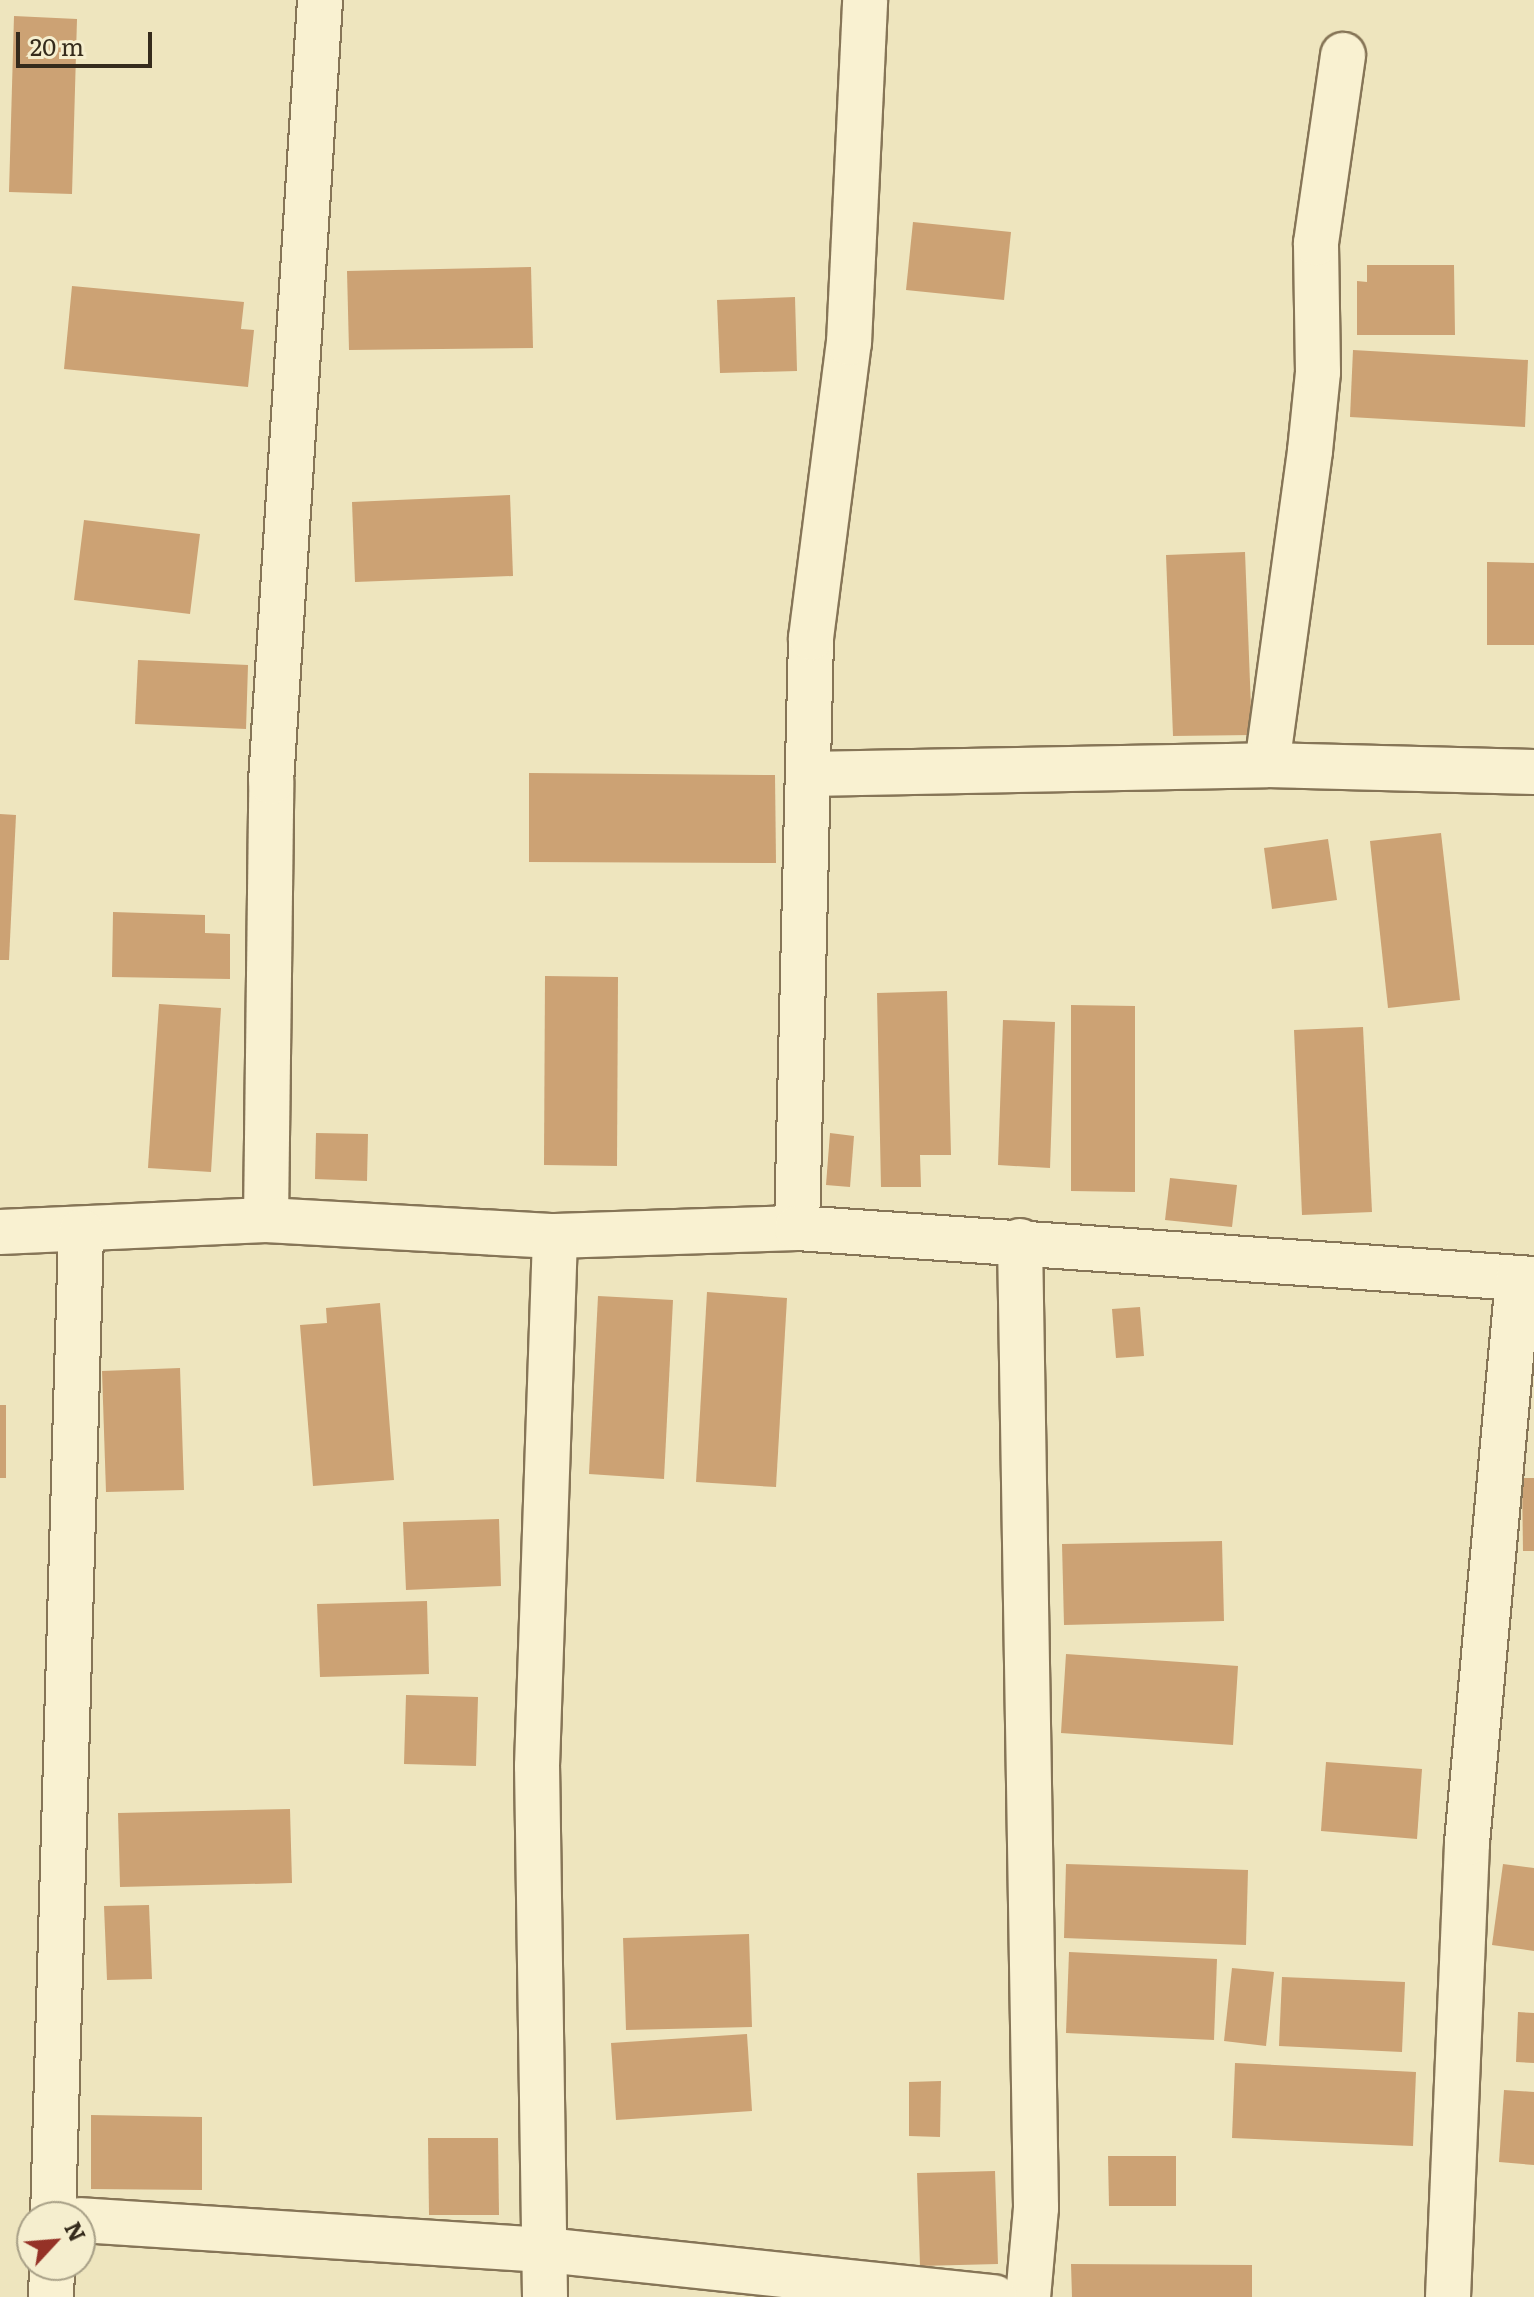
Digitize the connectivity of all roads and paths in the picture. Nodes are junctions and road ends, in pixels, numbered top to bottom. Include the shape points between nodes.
1 (320, 0) edge
2 (865, 0) edge
3 (1343, 55) dead end
4 (1267, 765) junction
5 (1534, 772) edge
6 (808, 774) junction
7 (266, 1220) junction
8 (797, 1228) junction
9 (81, 1231) junction
10 (0, 1232) edge
11 (555, 1236) junction
12 (1020, 1241) junction
13 (1526, 1279) edge
14 (53, 2201) edge
15 (96, 2221) edge
16 (545, 2250) junction
17 (545, 2297) edge
18 (995, 2297) edge
19 (1028, 2297) edge
20 (1448, 2297) edge

1 - 7 street via 271,782
2 - 6 street via 857,239 811,638
3 - 4 street via 1316,243 1318,372 1310,451
4 - 5 street
4 - 6 street
6 - 8 street
7 - 9 street
7 - 11 street
8 - 11 street
8 - 12 street
9 - 10 street
9 - 14 street
11 - 16 street via 537,1766
12 - 13 street
12 - 19 street via 1036,2208
13 - 20 street via 1467,1843
15 - 16 street
16 - 17 street
16 - 18 street

